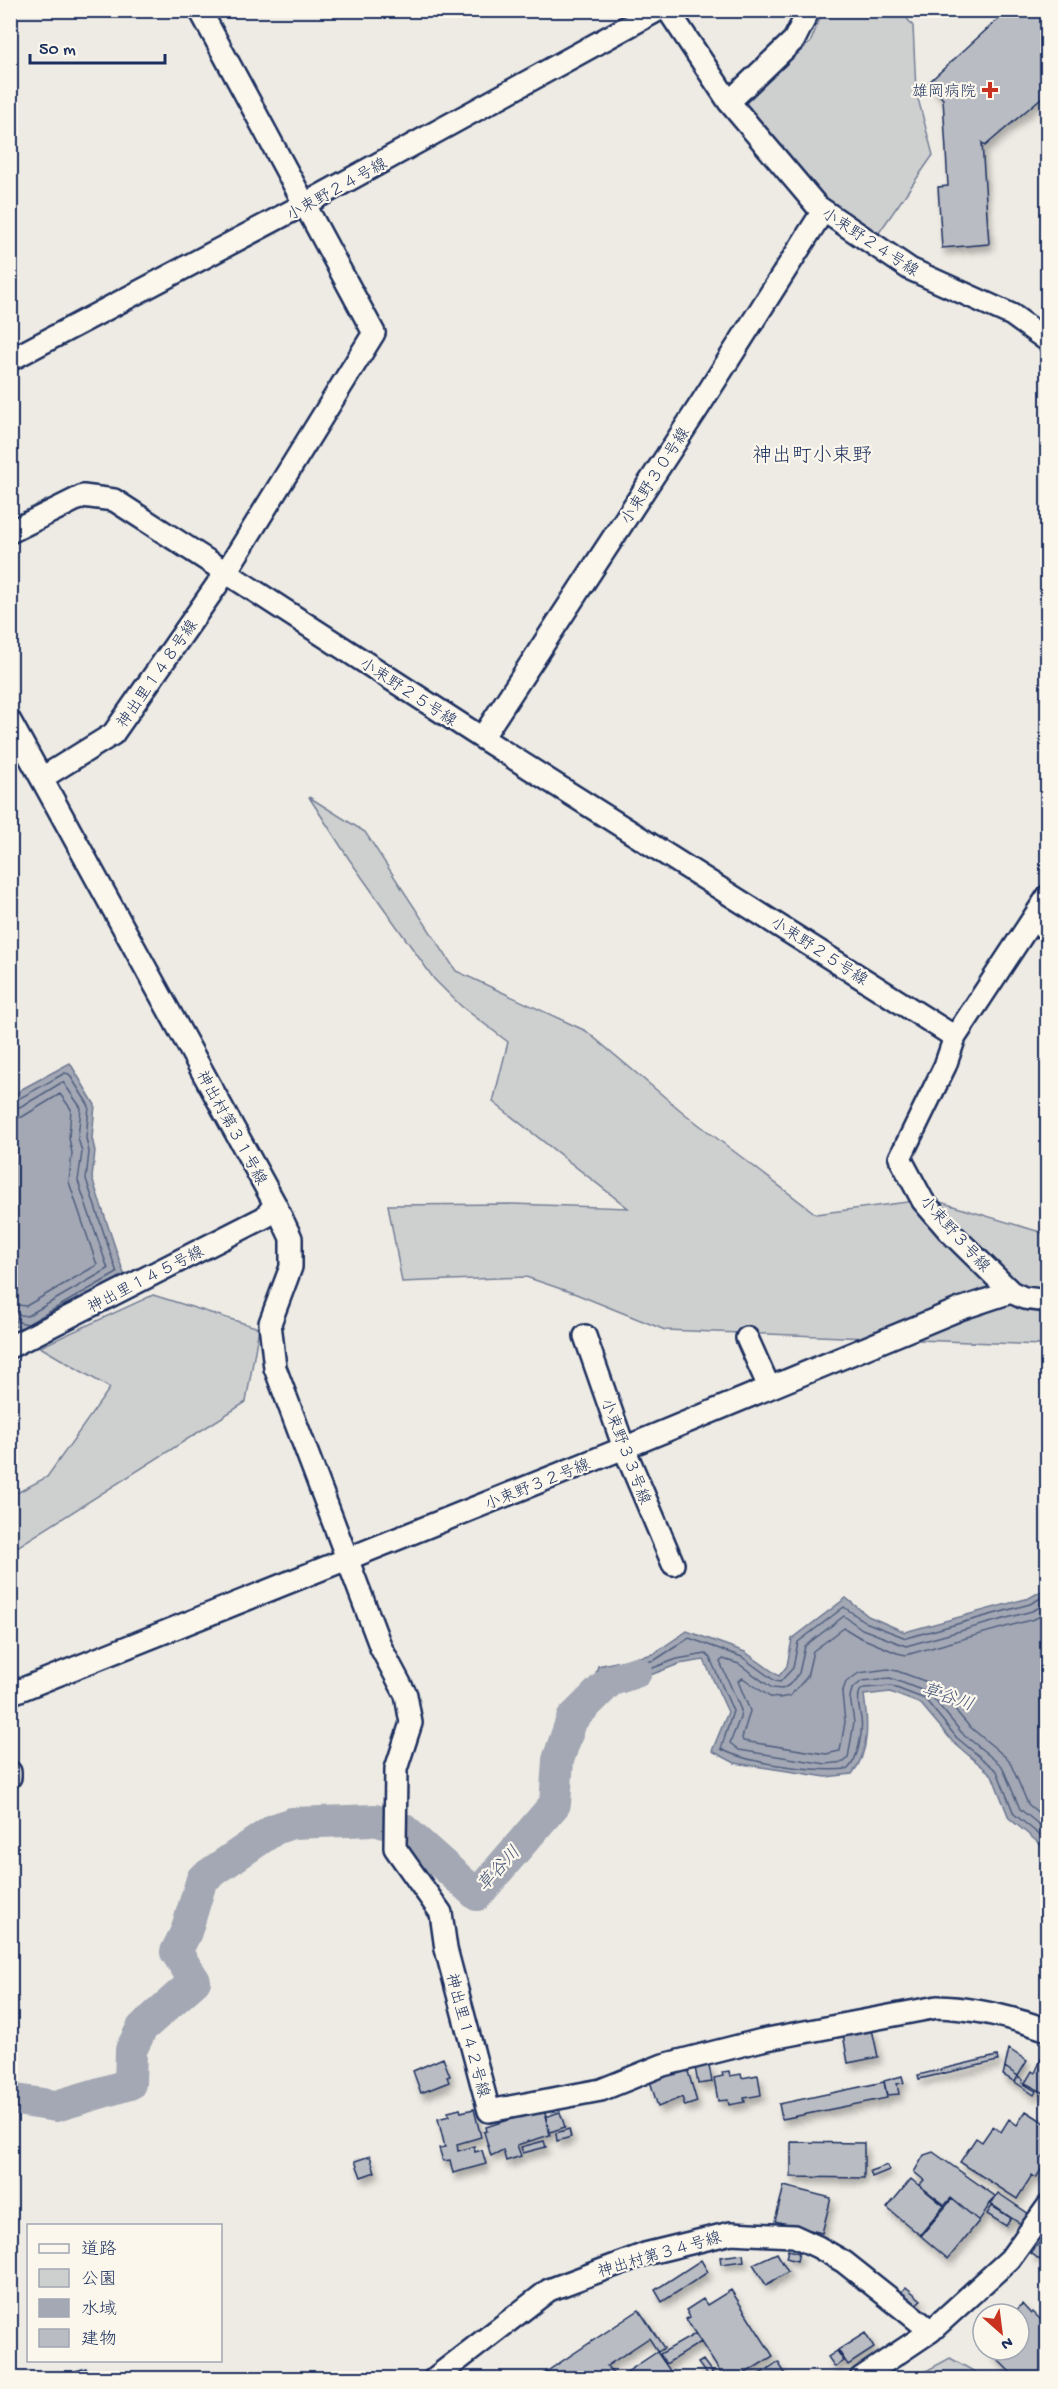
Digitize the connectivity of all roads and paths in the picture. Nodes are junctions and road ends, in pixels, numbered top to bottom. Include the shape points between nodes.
1 (200, 10) edge
2 (658, 10) edge
3 (668, 10) edge
4 (809, 10) edge
5 (729, 102) junction
6 (305, 204) junction
7 (823, 211) junction
8 (1047, 341) edge
9 (10, 360) edge
10 (10, 532) edge
11 (226, 572) junction
12 (10, 721) edge
13 (482, 738) junction
14 (42, 778) junction
15 (1047, 896) edge
16 (1040, 925) edge
17 (955, 1037) junction
18 (275, 1204) junction
19 (1011, 1292) junction
20 (1047, 1301) edge
21 (585, 1336) dead end
22 (747, 1338) dead end
23 (10, 1347) edge
24 (769, 1386) junction
25 (624, 1448) junction
26 (348, 1559) junction
27 (673, 1564) dead end
28 (10, 1694) edge
29 (10, 1772) edge
30 (10, 1777) edge
31 (1047, 2030) edge
32 (1047, 2206) edge
33 (931, 2331) junction
34 (435, 2379) edge
35 (861, 2379) edge

1 - 6 street
2 - 6 street, 小束野２４号線
3 - 5 street, 小束野２４号線
4 - 5 street via 794,40
5 - 7 street, 小束野２４号線
6 - 9 street, 小束野２４号線
6 - 11 street via 374,333
7 - 8 street, 小束野２４号線 via 910,269 1012,315
7 - 13 street, 小束野３０号線
10 - 11 street, 小束野２５号線 via 83,496 114,500
11 - 13 street, 小束野２５号線
11 - 14 street, 神出里１４８号線 via 113,734
12 - 14 street, 神出村第３１号線
13 - 17 street, 小束野２５号線
14 - 18 street, 神出村第３１号線
15 - 16 street
16 - 17 street
17 - 19 street, 小束野３号線 via 900,1158 923,1201
18 - 23 street, 神出里１４５号線 via 265,1217
18 - 26 street, 神出村第３１号線 via 291,1238 291,1267 270,1323 275,1368
19 - 20 street, 小束野３号線 via 1024,1299
19 - 24 street, 小束野３２号線
21 - 25 street, 小束野３３号線
22 - 24 street
24 - 25 street, 小束野３２号線
25 - 26 street, 小束野３２号線
25 - 27 street, 小束野３３号線
26 - 28 street, 小束野３２号線
26 - 31 street, 神出里１４２号線 via 381,1648 406,1695 411,1723 396,1769 395,1848 441,1913 446,1949 489,2111 601,2090 663,2065 762,2040 937,2007 966,2008
29 - 30 street
32 - 33 street via 1010,2259
33 - 34 street, 神出村第３４号線 via 844,2262 818,2247 794,2236 731,2233 645,2254 549,2290
33 - 35 street

